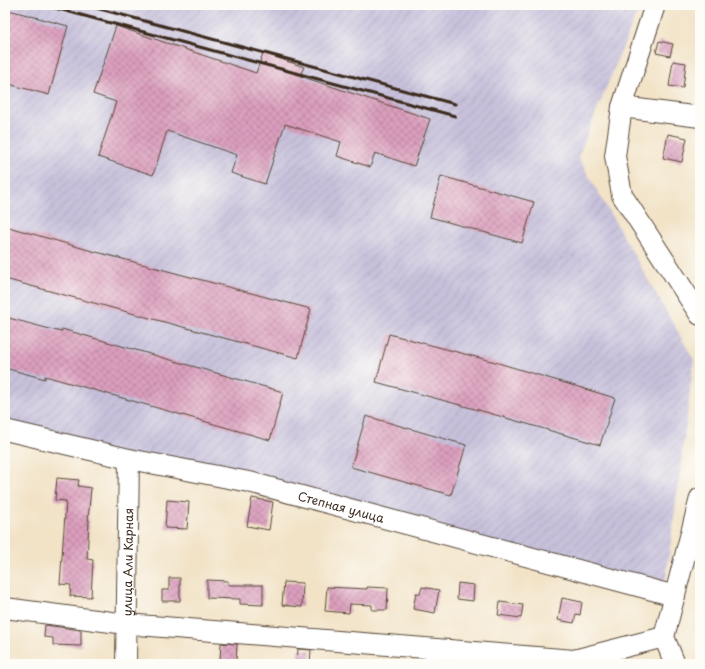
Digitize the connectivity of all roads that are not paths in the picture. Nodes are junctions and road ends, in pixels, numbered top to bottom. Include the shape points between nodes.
1 (655, 5) edge
2 (622, 107) junction
3 (700, 117) edge
4 (700, 315) edge
5 (5, 430) edge
6 (129, 459) junction
7 (700, 498) edge
8 (698, 518) edge
9 (675, 596) junction
10 (5, 608) edge
11 (126, 624) junction
12 (664, 637) junction
13 (126, 664) edge
14 (675, 664) edge

1 - 2 street
2 - 3 street
2 - 4 street via 615,156 622,195
5 - 6 street, Степная улица
6 - 9 street, Степная улица via 250,482
6 - 11 street, улица Али Карная
7 - 8 street
8 - 9 street
9 - 12 street
10 - 11 street
11 - 12 street via 574,660
11 - 13 street, улица Али Карная
12 - 14 street

